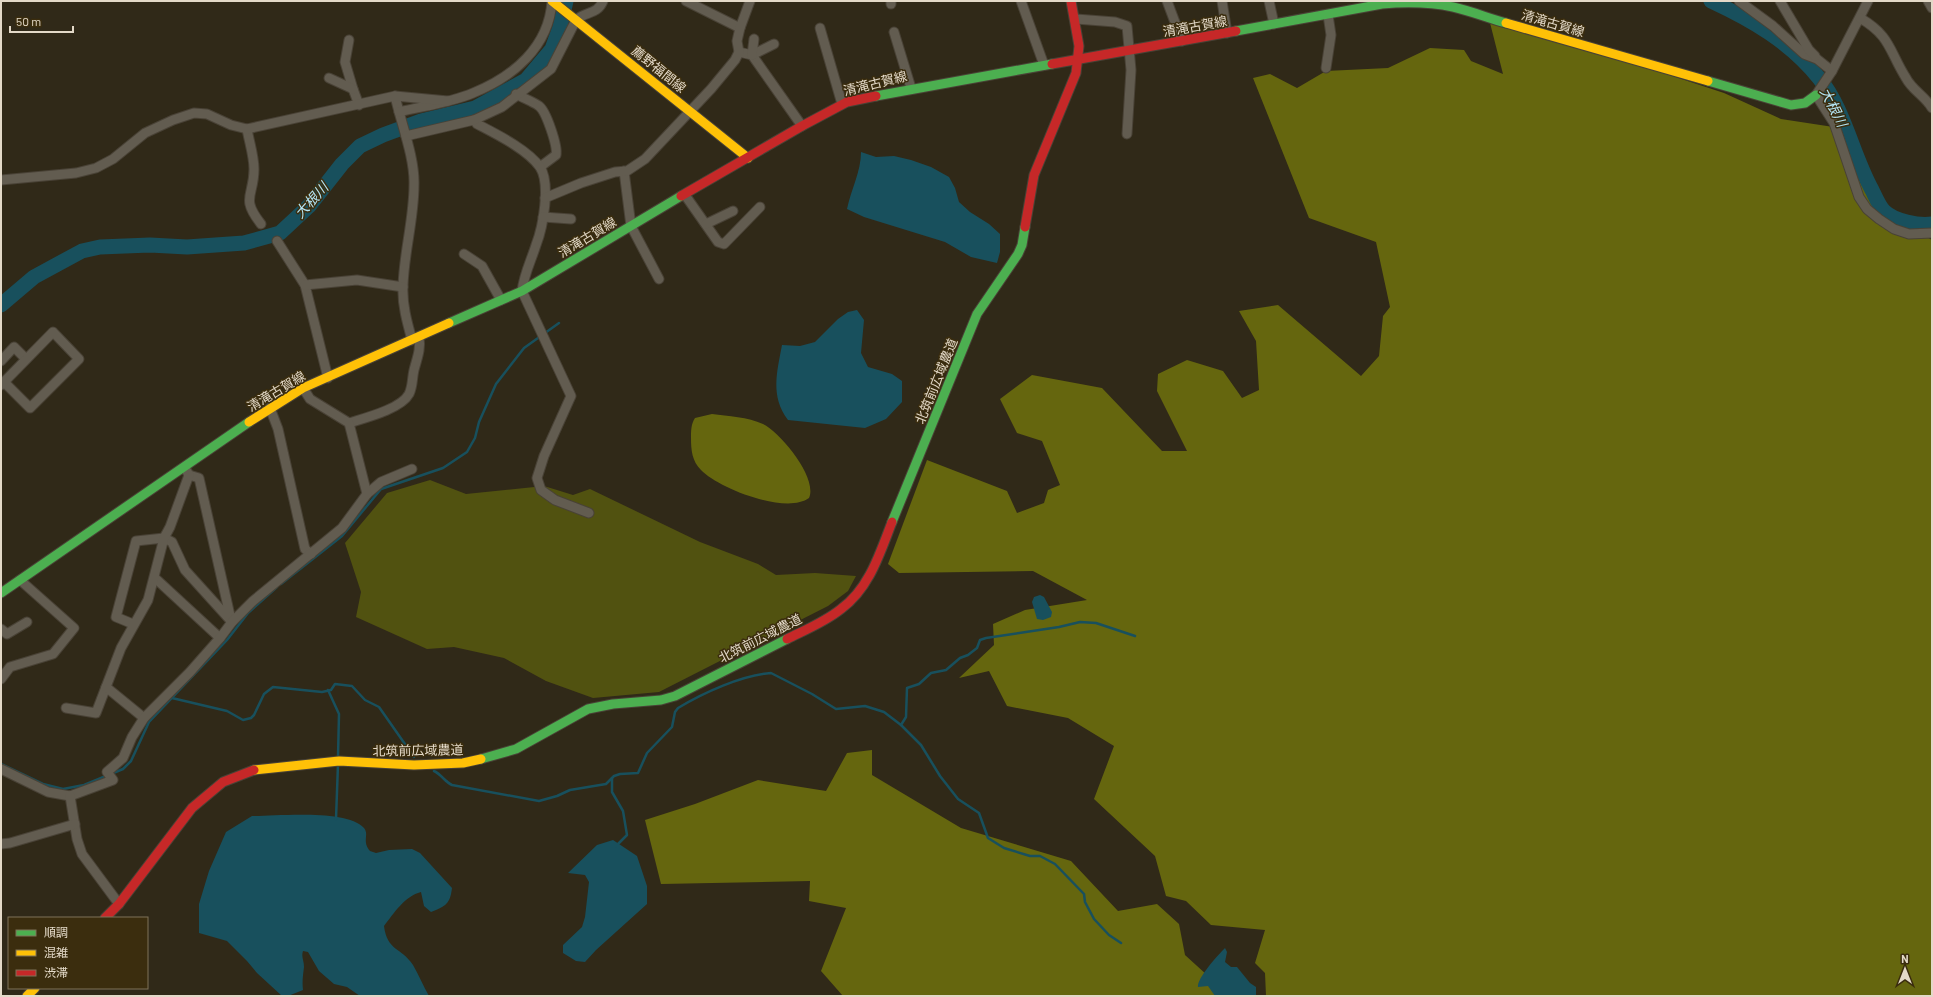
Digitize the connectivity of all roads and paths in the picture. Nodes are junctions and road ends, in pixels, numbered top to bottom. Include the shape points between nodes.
1 (552, 1) edge
2 (603, 1) edge
3 (686, 1) edge
4 (750, 1) edge
5 (1021, 1) edge
6 (1071, 1) edge
7 (1167, 1) edge
8 (1222, 1) edge
9 (1269, 1) edge
10 (1738, 1) edge
11 (1780, 1) edge
12 (1868, 1) edge
13 (1928, 1) edge
14 (1932, 8) edge
15 (1328, 14) junction
16 (573, 17) junction
17 (1860, 18) junction
18 (1076, 19) junction
19 (1274, 24) junction
20 (740, 28) junction
21 (820, 28) dead end
22 (894, 32) dead end
23 (1227, 33) junction
24 (754, 39) dead end
25 (348, 40) dead end
26 (1182, 41) junction
27 (774, 44) dead end
28 (1130, 50) junction
29 (739, 52) junction
30 (752, 55) junction
31 (1080, 58) junction
32 (1818, 59) junction
33 (1044, 65) junction
34 (1326, 68) dead end
35 (1832, 71) junction
36 (329, 78) dead end
37 (911, 88) junction
38 (352, 89) junction
39 (516, 94) junction
40 (1816, 95) junction
41 (394, 96) junction
42 (448, 100) junction
43 (842, 104) junction
44 (359, 105) junction
45 (1932, 108) edge
46 (690, 111) junction
47 (398, 112) junction
48 (474, 120) junction
49 (802, 126) junction
50 (247, 129) junction
51 (1127, 134) dead end
52 (406, 136) junction
53 (748, 158) junction
54 (540, 167) junction
55 (624, 171) junction
56 (1, 180) edge
57 (685, 194) junction
58 (545, 198) junction
59 (760, 207) dead end
60 (733, 211) dead end
61 (543, 217) junction
62 (571, 219) dead end
63 (261, 224) dead end
64 (706, 224) junction
65 (631, 226) junction
66 (1932, 233) edge
67 (276, 241) dead end
68 (464, 254) dead end
69 (659, 279) dead end
70 (305, 285) junction
71 (403, 287) junction
72 (522, 292) junction
73 (501, 300) junction
74 (415, 338) junction
75 (26, 359) junction
76 (1, 360) edge
77 (328, 378) junction
78 (2, 383) edge
79 (303, 388) junction
80 (270, 408) junction
81 (349, 423) junction
82 (412, 469) dead end
83 (187, 471) junction
84 (367, 494) junction
85 (589, 513) dead end
86 (164, 538) junction
87 (311, 554) junction
88 (155, 578) junction
89 (20, 580) junction
90 (1, 593) edge
91 (27, 622) dead end
92 (232, 622) junction
93 (133, 624) junction
94 (1, 629) edge
95 (220, 638) junction
96 (1, 679) edge
97 (106, 687) junction
98 (66, 708) dead end
99 (144, 718) junction
100 (1, 770) edge
101 (70, 796) junction
102 (75, 824) junction
103 (1, 844) edge
104 (118, 904) junction
105 (106, 917) edge

1 - 16 main road, 薦野福間線
1 - 42 street via 546,30 538,46 525,62 503,78 472,94
2 - 16 street via 598,10
3 - 20 street
4 - 20 street
5 - 33 street
6 - 18 main road, 北筑前広域農道
7 - 26 street
8 - 23 street
9 - 19 street
10 - 32 street via 1773,26 1804,54
11 - 32 street via 1809,50
12 - 17 street
13 - 14 street
15 - 19 main road, 清滝古賀線
15 - 34 street via 1331,35
15 - 40 main road, 清滝古賀線 via 1404,2 1442,4 1791,105 1803,105
16 - 39 street via 551,69
16 - 46 main road, 薦野福間線
17 - 35 street
17 - 45 street via 1877,29 1888,42 1906,80 1928,100
18 - 28 street via 1115,22 1127,26
18 - 31 main road, 北筑前広域農道
19 - 23 main road, 清滝古賀線
20 - 29 street via 737,41
21 - 43 street
22 - 37 street
23 - 26 main road, 清滝古賀線
24 - 30 street
25 - 38 street via 345,62
26 - 28 main road, 清滝古賀線
27 - 30 street
28 - 31 main road, 清滝古賀線
28 - 51 street
29 - 30 street
29 - 46 street via 711,89
30 - 49 street
31 - 33 main road, 清滝古賀線
31 - 104 main road, 北筑前広域農道 via 1034,176 1018,256 977,314 875,565 866,583 852,600 826,619 675,696 588,710 516,749 482,760 414,765 332,762 256,769 238,775 223,782 192,808
32 - 35 street
33 - 37 main road, 清滝古賀線
35 - 40 street
36 - 38 street
37 - 43 main road, 清滝古賀線
38 - 44 street
39 - 48 street via 502,107
39 - 54 street via 540,106 556,145 556,155
40 - 66 street via 1834,123 1859,197 1867,209 1894,229 1909,234
41 - 42 street
41 - 44 street
41 - 47 street
42 - 47 street
43 - 49 main road, 清滝古賀線
44 - 50 street
46 - 53 main road, 薦野福間線
46 - 55 street via 645,159
47 - 52 street
48 - 52 street
48 - 54 street via 511,142
49 - 53 main road, 清滝古賀線
50 - 56 street via 231,126 207,114 194,113 145,133 113,159 96,168
50 - 63 street via 254,168 249,203
52 - 71 street via 414,183 413,216
53 - 57 main road, 清滝古賀線
54 - 58 street
55 - 58 street via 581,183
55 - 65 street
57 - 64 street
57 - 65 main road, 清滝古賀線
58 - 61 street
59 - 64 street via 724,244 718,242
60 - 64 street
61 - 62 street
61 - 72 street
65 - 69 street
65 - 72 main road, 清滝古賀線
67 - 70 street
68 - 73 street via 482,266
70 - 71 street via 357,280
70 - 77 street
71 - 74 street via 406,316
72 - 73 main road, 清滝古賀線
72 - 85 street via 571,396 537,478 541,490 556,500
73 - 74 main road, 清滝古賀線
74 - 77 main road, 清滝古賀線
74 - 81 street via 419,355 407,398 395,406
75 - 76 street via 14,347
75 - 78 street
75 - 78 street via 54,332 79,359 30,408
77 - 79 main road, 清滝古賀線
79 - 80 main road, 清滝古賀線
79 - 81 street via 310,399
80 - 83 main road, 清滝古賀線
80 - 87 street via 278,429 305,549
81 - 84 street
82 - 84 street via 381,482
83 - 86 street via 170,527
83 - 89 main road, 清滝古賀線
83 - 92 street via 199,478
84 - 87 street via 342,528
86 - 88 street
86 - 92 street via 172,542 185,570
86 - 93 street via 136,541 116,617
87 - 92 street via 253,601
88 - 93 street via 148,600
88 - 95 street
89 - 90 main road, 清滝古賀線
89 - 96 street via 74,628 53,654 10,667
91 - 94 street via 6,634
92 - 95 street
93 - 97 street
95 - 99 street
97 - 98 street via 96,713
97 - 99 street
99 - 101 street via 123,758 107,772 113,780
100 - 101 street via 48,792
101 - 102 street
102 - 103 street
102 - 104 street via 82,854
104 - 105 main road, 北筑前広域農道

